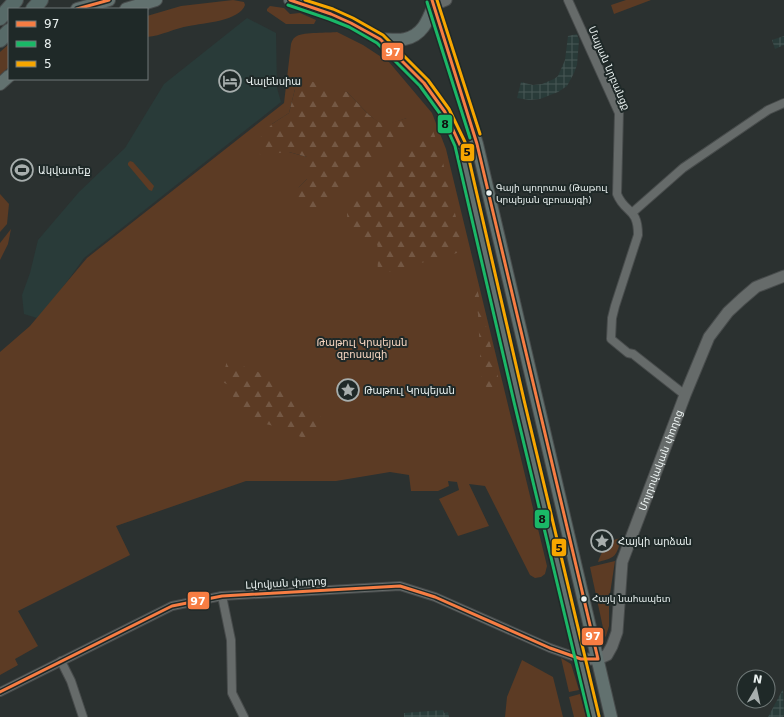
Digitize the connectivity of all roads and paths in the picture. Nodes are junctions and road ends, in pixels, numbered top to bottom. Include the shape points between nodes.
1 (16, 0) edge
2 (40, 0) edge
3 (109, 0) edge
4 (156, 0) edge
5 (290, 0) edge
6 (446, 0) edge
7 (568, 0) edge
8 (433, 2) edge
9 (9, 8) edge
10 (34, 8) edge
11 (81, 8) edge
12 (129, 8) edge
13 (8, 9) edge
14 (0, 18) edge
15 (8, 32) edge
16 (380, 39) junction
17 (0, 40) edge
18 (8, 77) edge
19 (0, 84) edge
20 (784, 103) edge
21 (633, 212) junction
22 (784, 276) edge
23 (685, 395) junction
24 (222, 596) junction
25 (581, 659) junction
26 (598, 659) junction
27 (61, 662) junction
28 (0, 692) edge
29 (83, 717) edge
30 (244, 717) edge
31 (594, 717) edge
32 (611, 717) edge

1 - 9 highway
2 - 10 highway
3 - 11 main road
4 - 12 main road
5 - 16 main road via 351,23
6 - 8 street
7 - 21 street, Մալյան նրբանցք via 619,113 617,194 620,201
8 - 16 main road via 426,24 421,30 405,40
8 - 26 main road via 477,144
13 - 14 highway
15 - 17 highway
16 - 25 main road via 424,83 445,112 460,144
18 - 19 main road
20 - 21 street via 768,110 683,168
21 - 23 street via 638,235 615,306 611,339
22 - 23 street, Մոլդովական փողոց via 756,287 728,312 709,337
23 - 26 street, Մոլդովական փողոց via 622,562 617,632 607,655
24 - 25 street, Լվովյան փողոց via 400,586 435,597
24 - 27 street, Լվովյան փողոց via 172,606
24 - 30 street via 231,640 232,693
25 - 26 street
25 - 31 main road
26 - 32 main road
27 - 28 street, Լվովյան փողոց
27 - 29 street via 71,681

